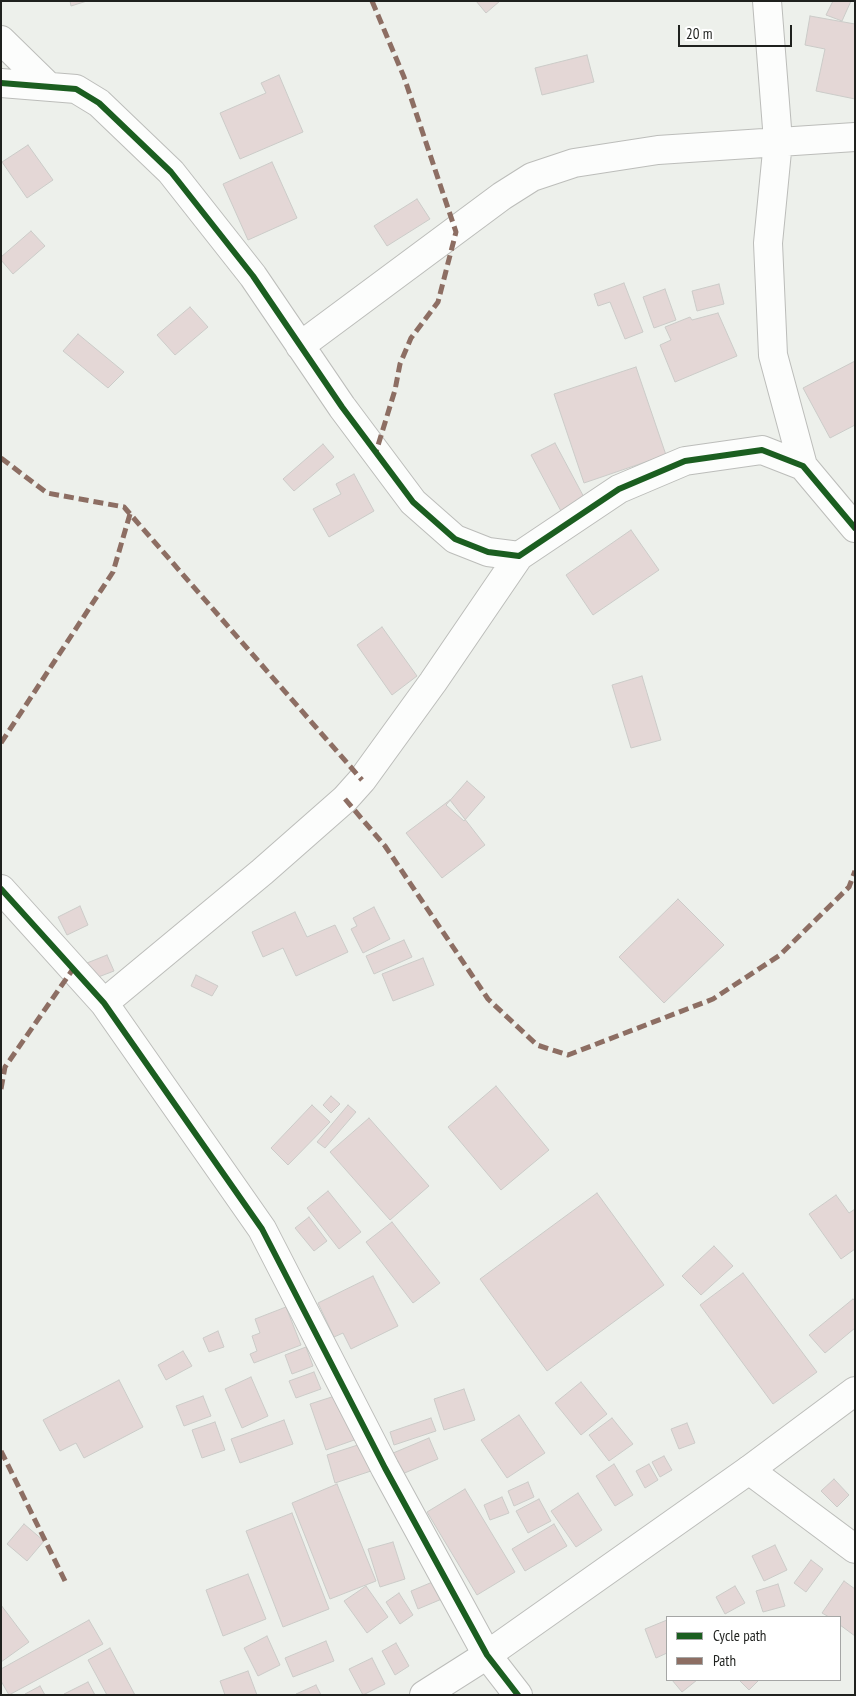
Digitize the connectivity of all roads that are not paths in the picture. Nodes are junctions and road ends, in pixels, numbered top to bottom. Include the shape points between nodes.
1 (767, 1) edge
2 (1, 40) edge
3 (1, 83) edge
4 (46, 84) junction
5 (855, 137) edge
6 (778, 141) junction
7 (300, 346) junction
8 (803, 466) junction
9 (855, 528) edge
10 (519, 556) junction
11 (1, 889) edge
12 (104, 1003) junction
13 (855, 1391) edge
14 (749, 1470) junction
15 (855, 1549) edge
16 (488, 1655) junction
17 (424, 1695) edge
18 (518, 1695) edge

1 - 6 street
2 - 4 street
3 - 4 street
4 - 7 street via 76,88 99,103 171,172 253,276
5 - 6 street
6 - 7 street via 658,150 574,163 532,177
6 - 8 street via 768,244 773,355
7 - 10 street via 413,502 455,539 488,552
8 - 9 street
8 - 10 street via 762,450 685,461 619,489
10 - 12 street via 433,682 345,799
11 - 12 street
12 - 16 street via 262,1229
13 - 14 street
14 - 15 street
14 - 16 street
16 - 17 street
16 - 18 street

